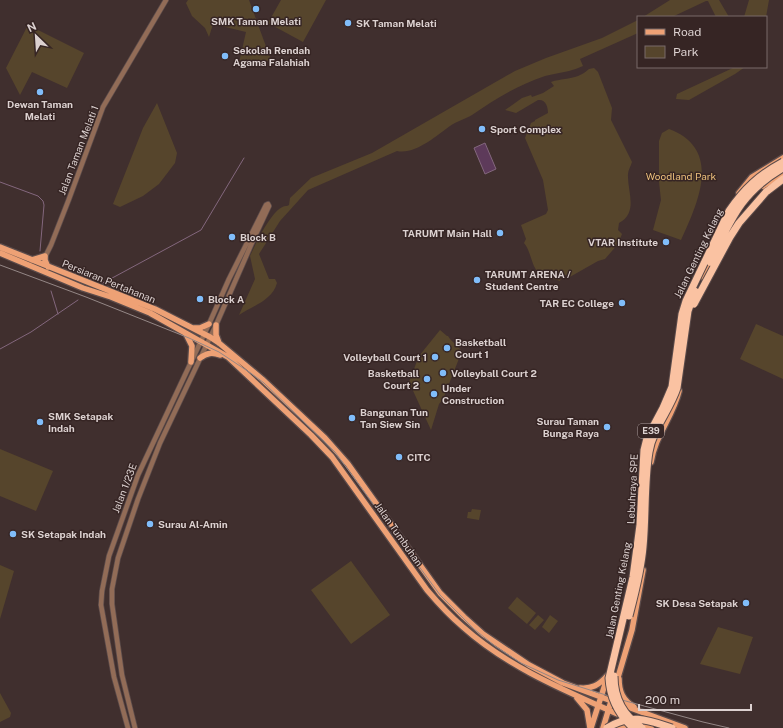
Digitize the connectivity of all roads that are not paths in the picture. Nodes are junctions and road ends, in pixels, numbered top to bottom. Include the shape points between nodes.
1 (166, 0) edge
2 (783, 158) edge
3 (783, 162) edge
4 (783, 168) edge
5 (783, 174) edge
6 (783, 179) edge
7 (0, 247) edge
8 (0, 253) edge
9 (45, 256) junction
10 (32, 260) junction
11 (40, 266) junction
12 (48, 267) junction
13 (209, 324) junction
14 (216, 325) junction
15 (191, 328) junction
16 (685, 330) junction
17 (185, 332) junction
18 (207, 336) junction
19 (201, 341) junction
20 (219, 343) junction
21 (207, 344) junction
22 (228, 357) junction
23 (200, 358) junction
24 (192, 362) junction
25 (649, 429) junction
26 (660, 434) junction
27 (375, 501) junction
28 (368, 506) junction
29 (392, 524) junction
30 (385, 530) junction
31 (440, 593) junction
32 (438, 603) junction
33 (464, 617) junction
34 (462, 627) junction
35 (479, 630) junction
36 (478, 639) junction
37 (609, 673) junction
38 (619, 675) junction
39 (573, 688) junction
40 (574, 695) junction
41 (601, 697) junction
42 (611, 701) junction
43 (598, 706) junction
44 (624, 706) junction
45 (608, 710) junction
46 (642, 712) junction
47 (621, 715) junction
48 (128, 728) edge
49 (134, 728) edge
50 (591, 728) edge
51 (603, 728) edge
52 (607, 728) edge
53 (633, 728) edge
54 (637, 728) edge
55 (642, 728) edge
56 (651, 728) edge
57 (672, 728) edge
58 (684, 728) edge

1 - 9 street, Jalan Taman Melati 1 via 102,108
2 - 25 main road, Jalan Genting Kelang via 752,177 737,195 711,241 679,315 669,390
3 - 53 highway, Lebuhraya SPE / E39, bridge via 749,185 736,201 690,290 682,314 672,387 644,450 640,525 633,577 609,678 615,704
4 - 16 highway, Lebuhraya SPE / E39, bridge via 762,181 739,206 695,291
5 - 26 main road, Jalan Genting Kelang via 764,185 742,207 699,289 685,333 678,396
6 - 16 highway, bridge via 766,192 730,237 697,299
7 - 10 main road, Persiaran Pertahanan
8 - 11 main road, Persiaran Pertahanan
9 - 10 main road
9 - 11 street, Jalan Taman Melati 1
9 - 12 main road
10 - 11 main road, Persiaran Pertahanan
11 - 12 main road, Persiaran Pertahanan
11 - 17 main road, Persiaran Pertahanan via 83,288 150,313
12 - 15 main road, Persiaran Pertahanan via 155,309
13 - 14 street via 268,204
13 - 15 main road
13 - 18 street
14 - 18 street
14 - 20 main road
15 - 18 main road, Persiaran Pertahanan
16 - 55 highway, Lebuhraya SPE / E39, bridge via 677,388 657,428 649,451 639,579 614,674 620,703 628,716
17 - 19 main road, Persiaran Pertahanan
17 - 24 main road via 192,346
18 - 19 street, Jalan 1/23E
18 - 20 main road, Jalan Tumbuhan
18 - 21 street, Jalan 1/23E
19 - 21 main road, Persiaran Pertahanan
19 - 24 street, Jalan 1/23E
20 - 27 main road, Jalan Tumbuhan via 325,438
21 - 22 main road, Jalan Tumbuhan
21 - 23 street, Jalan 1/23E
22 - 23 main road via 212,353
22 - 28 main road, Jalan Tumbuhan via 332,457
23 - 49 street, Jalan 1/23E via 153,458 125,536 114,577 112,604 122,675
24 - 48 street, Jalan 1/23E via 134,485 109,556 104,584 104,620 114,678
25 - 26 main road via 652,437
25 - 37 main road, Jalan Genting Kelang via 643,450 634,558 626,607
26 - 38 main road, Jalan Genting Kelang via 653,452 650,472 642,578 632,630
27 - 28 main road via 377,509 373,510
27 - 29 main road, Jalan Tumbuhan
28 - 30 main road, Jalan Tumbuhan
29 - 30 main road via 386,522
29 - 31 main road, Jalan Tumbuhan
30 - 32 main road, Jalan Tumbuhan
31 - 32 main road via 443,601
31 - 33 main road, Jalan Tumbuhan
32 - 34 main road, Jalan Tumbuhan
33 - 34 main road via 458,619
33 - 35 main road, Jalan Tumbuhan
34 - 36 main road, Jalan Tumbuhan
35 - 36 main road via 482,637
35 - 39 main road, Jalan Tumbuhan via 529,665
36 - 40 main road, Jalan Tumbuhan via 500,656
37 - 39 main road via 593,687
37 - 41 main road, Jalan Genting Kelang
38 - 42 main road, Jalan Genting Kelang
38 - 46 main road via 619,685 624,699
39 - 41 main road, Jalan Tumbuhan
40 - 43 main road, Jalan Tumbuhan
40 - 50 main road via 587,710
41 - 42 main road, Jalan Tumbuhan
41 - 43 main road, Jalan Genting Kelang
42 - 44 main road, Jalan Tumbuhan
42 - 45 main road, Jalan Genting Kelang
43 - 45 main road, Jalan Tumbuhan
43 - 50 main road, Jalan Genting Kelang
44 - 46 main road, Jalan Tumbuhan
44 - 47 main road via 618,708
45 - 47 main road, Jalan Tumbuhan
45 - 51 main road, Jalan Genting Kelang
46 - 58 main road
47 - 56 main road, Jalan Tumbuhan
51 - 54 main road via 609,725
52 - 57 highway, bridge via 639,718

